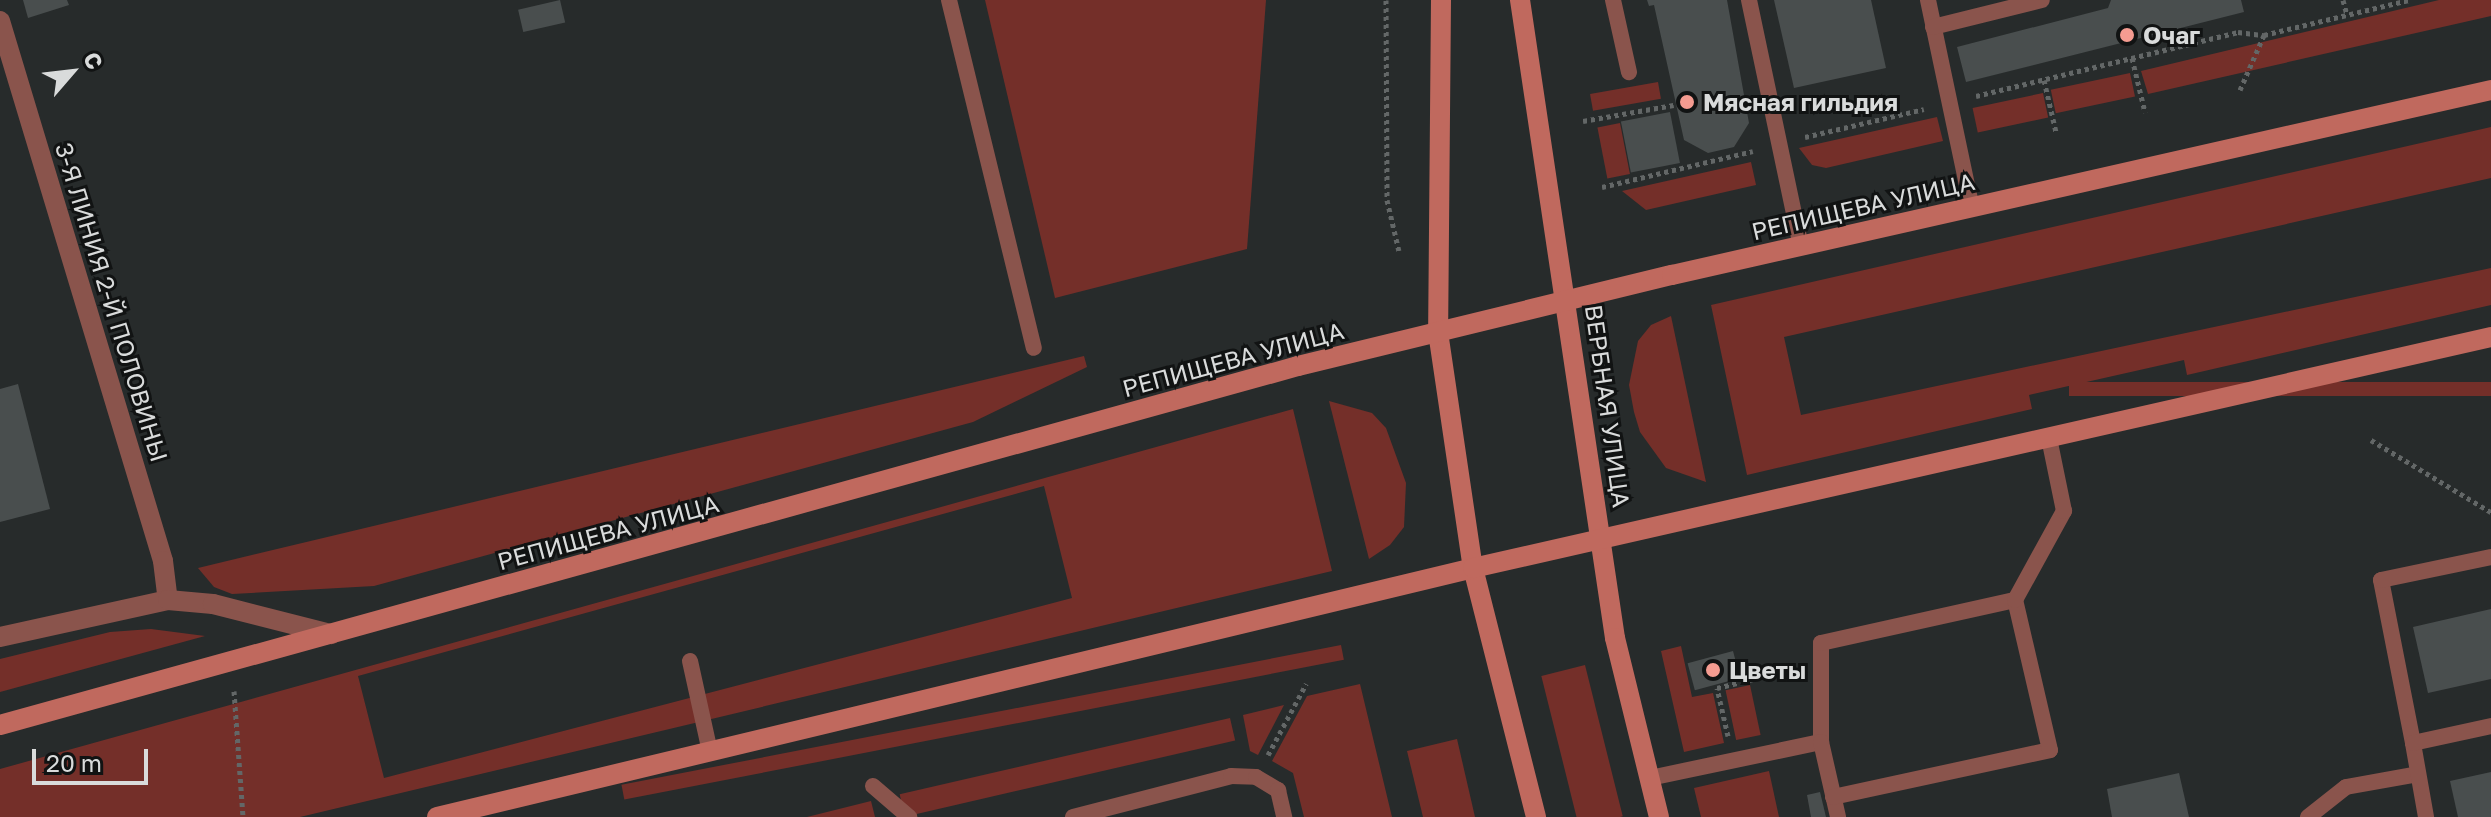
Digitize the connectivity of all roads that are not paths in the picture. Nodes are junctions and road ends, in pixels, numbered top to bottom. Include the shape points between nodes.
1 (949, 0) edge
2 (1441, 0) edge
3 (1520, 0) edge
4 (1613, 0) edge
5 (1749, 0) edge
6 (1928, 0) edge
7 (2042, 0) edge
8 (0, 25) edge
9 (1933, 27) junction
10 (1629, 72) dead end
11 (2491, 90) edge
12 (1972, 208) junction
13 (1801, 247) junction
14 (1566, 302) junction
15 (1438, 332) junction
16 (2491, 337) edge
17 (1034, 348) dead end
18 (2049, 438) junction
19 (1601, 540) junction
20 (2491, 557) edge
21 (1473, 568) junction
22 (168, 600) junction
23 (2015, 600) junction
24 (331, 634) junction
25 (0, 637) edge
26 (690, 661) dead end
27 (0, 725) edge
28 (2491, 726) edge
29 (1821, 742) junction
30 (2413, 743) junction
31 (710, 752) junction
32 (2418, 774) junction
33 (1650, 778) junction
34 (873, 786) dead end
35 (1833, 797) junction
36 (437, 817) edge
37 (909, 817) edge
38 (1073, 817) edge
39 (1284, 817) edge
40 (1536, 817) edge
41 (1659, 817) edge
42 (1838, 817) edge
43 (2308, 817) edge
44 (2426, 817) edge

1 - 17 lane
2 - 15 main road
3 - 14 main road, ВЕРБНАЯ УЛИЦА
4 - 10 lane
5 - 13 lane
6 - 9 lane
7 - 9 lane
8 - 22 street, 3-Я ЛИНИЯ 2-Й ПОЛОВИНЫ via 163,561
9 - 12 lane
11 - 12 main road, РЕПИЩЕВА УЛИЦА
12 - 13 main road, РЕПИЩЕВА УЛИЦА
13 - 14 main road, РЕПИЩЕВА УЛИЦА
14 - 15 main road, РЕПИЩЕВА УЛИЦА
14 - 19 main road, ВЕРБНАЯ УЛИЦА
15 - 21 main road
15 - 24 main road, РЕПИЩЕВА УЛИЦА
16 - 18 main road
18 - 19 main road
18 - 23 lane via 2064,511
19 - 21 main road
19 - 33 main road, ВЕРБНАЯ УЛИЦА via 1615,638
20 - 30 lane via 2381,580
21 - 31 main road
21 - 40 main road
22 - 24 street via 213,604
22 - 25 street
23 - 29 lane via 1821,643
23 - 35 lane via 2050,750
24 - 27 main road, РЕПИЩЕВА УЛИЦА
26 - 31 lane
28 - 30 lane
29 - 33 lane
29 - 35 lane
30 - 32 lane
31 - 36 main road
32 - 43 lane via 2346,787
32 - 44 lane
33 - 41 main road, ВЕРБНАЯ УЛИЦА
34 - 37 lane
35 - 42 lane
38 - 39 lane via 1231,776 1256,777 1278,790

